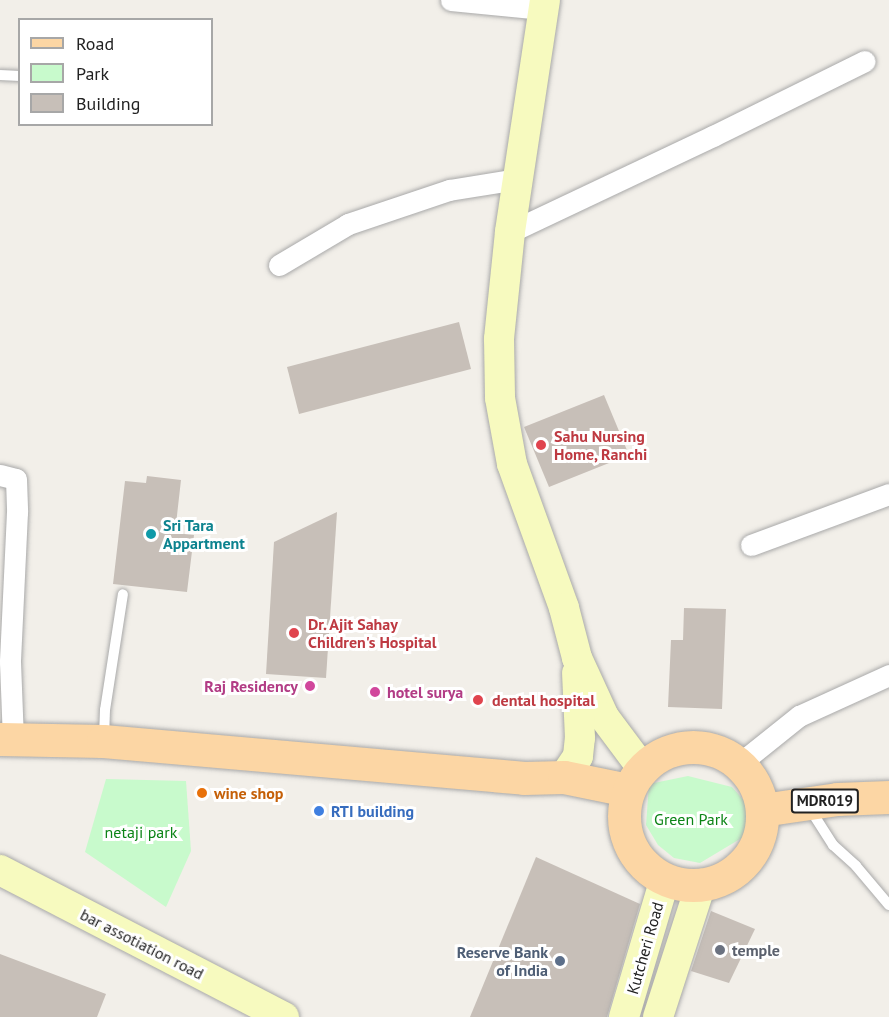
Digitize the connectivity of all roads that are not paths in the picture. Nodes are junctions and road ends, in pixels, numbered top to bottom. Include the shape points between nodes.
1 (451, 0) edge
2 (544, 4) edge
3 (865, 61) dead end
4 (0, 75) edge
5 (18, 76) edge
6 (518, 179) junction
7 (510, 232) junction
8 (279, 266) dead end
9 (0, 475) edge
10 (889, 494) edge
11 (751, 545) dead end
12 (123, 594) dead end
13 (577, 658) junction
14 (889, 675) edge
15 (7, 739) edge
16 (104, 741) junction
17 (739, 764) junction
18 (564, 777) junction
19 (635, 779) junction
20 (889, 797) edge
21 (806, 804) junction
22 (762, 810) junction
23 (2, 875) edge
24 (665, 879) junction
25 (701, 884) junction
26 (889, 905) edge
27 (284, 1017) edge
28 (624, 1017) edge
29 (658, 1017) edge

1 - 2 street
2 - 6 main road
3 - 7 street
4 - 5 lane
6 - 7 main road
6 - 8 street via 449,190 348,224
7 - 13 main road via 500,339 500,398 512,464 564,608
9 - 15 street via 16,479 17,512
10 - 11 street
12 - 16 lane
13 - 18 main road via 580,738 578,756
13 - 19 main road
14 - 17 street via 799,716
15 - 16 main road
16 - 18 main road via 512,777
17 - 19 main road via 716,751 690,747 664,753
17 - 22 main road via 755,785
18 - 19 main road
19 - 24 main road via 623,816 628,842 643,864
20 - 21 main road, MDR019
21 - 22 main road, MDR019
21 - 26 lane via 833,845
22 - 25 main road via 759,836 747,859 727,876
23 - 27 main road, bar assotiation road
24 - 25 main road
24 - 28 main road, Kutcheri Road
25 - 29 main road

